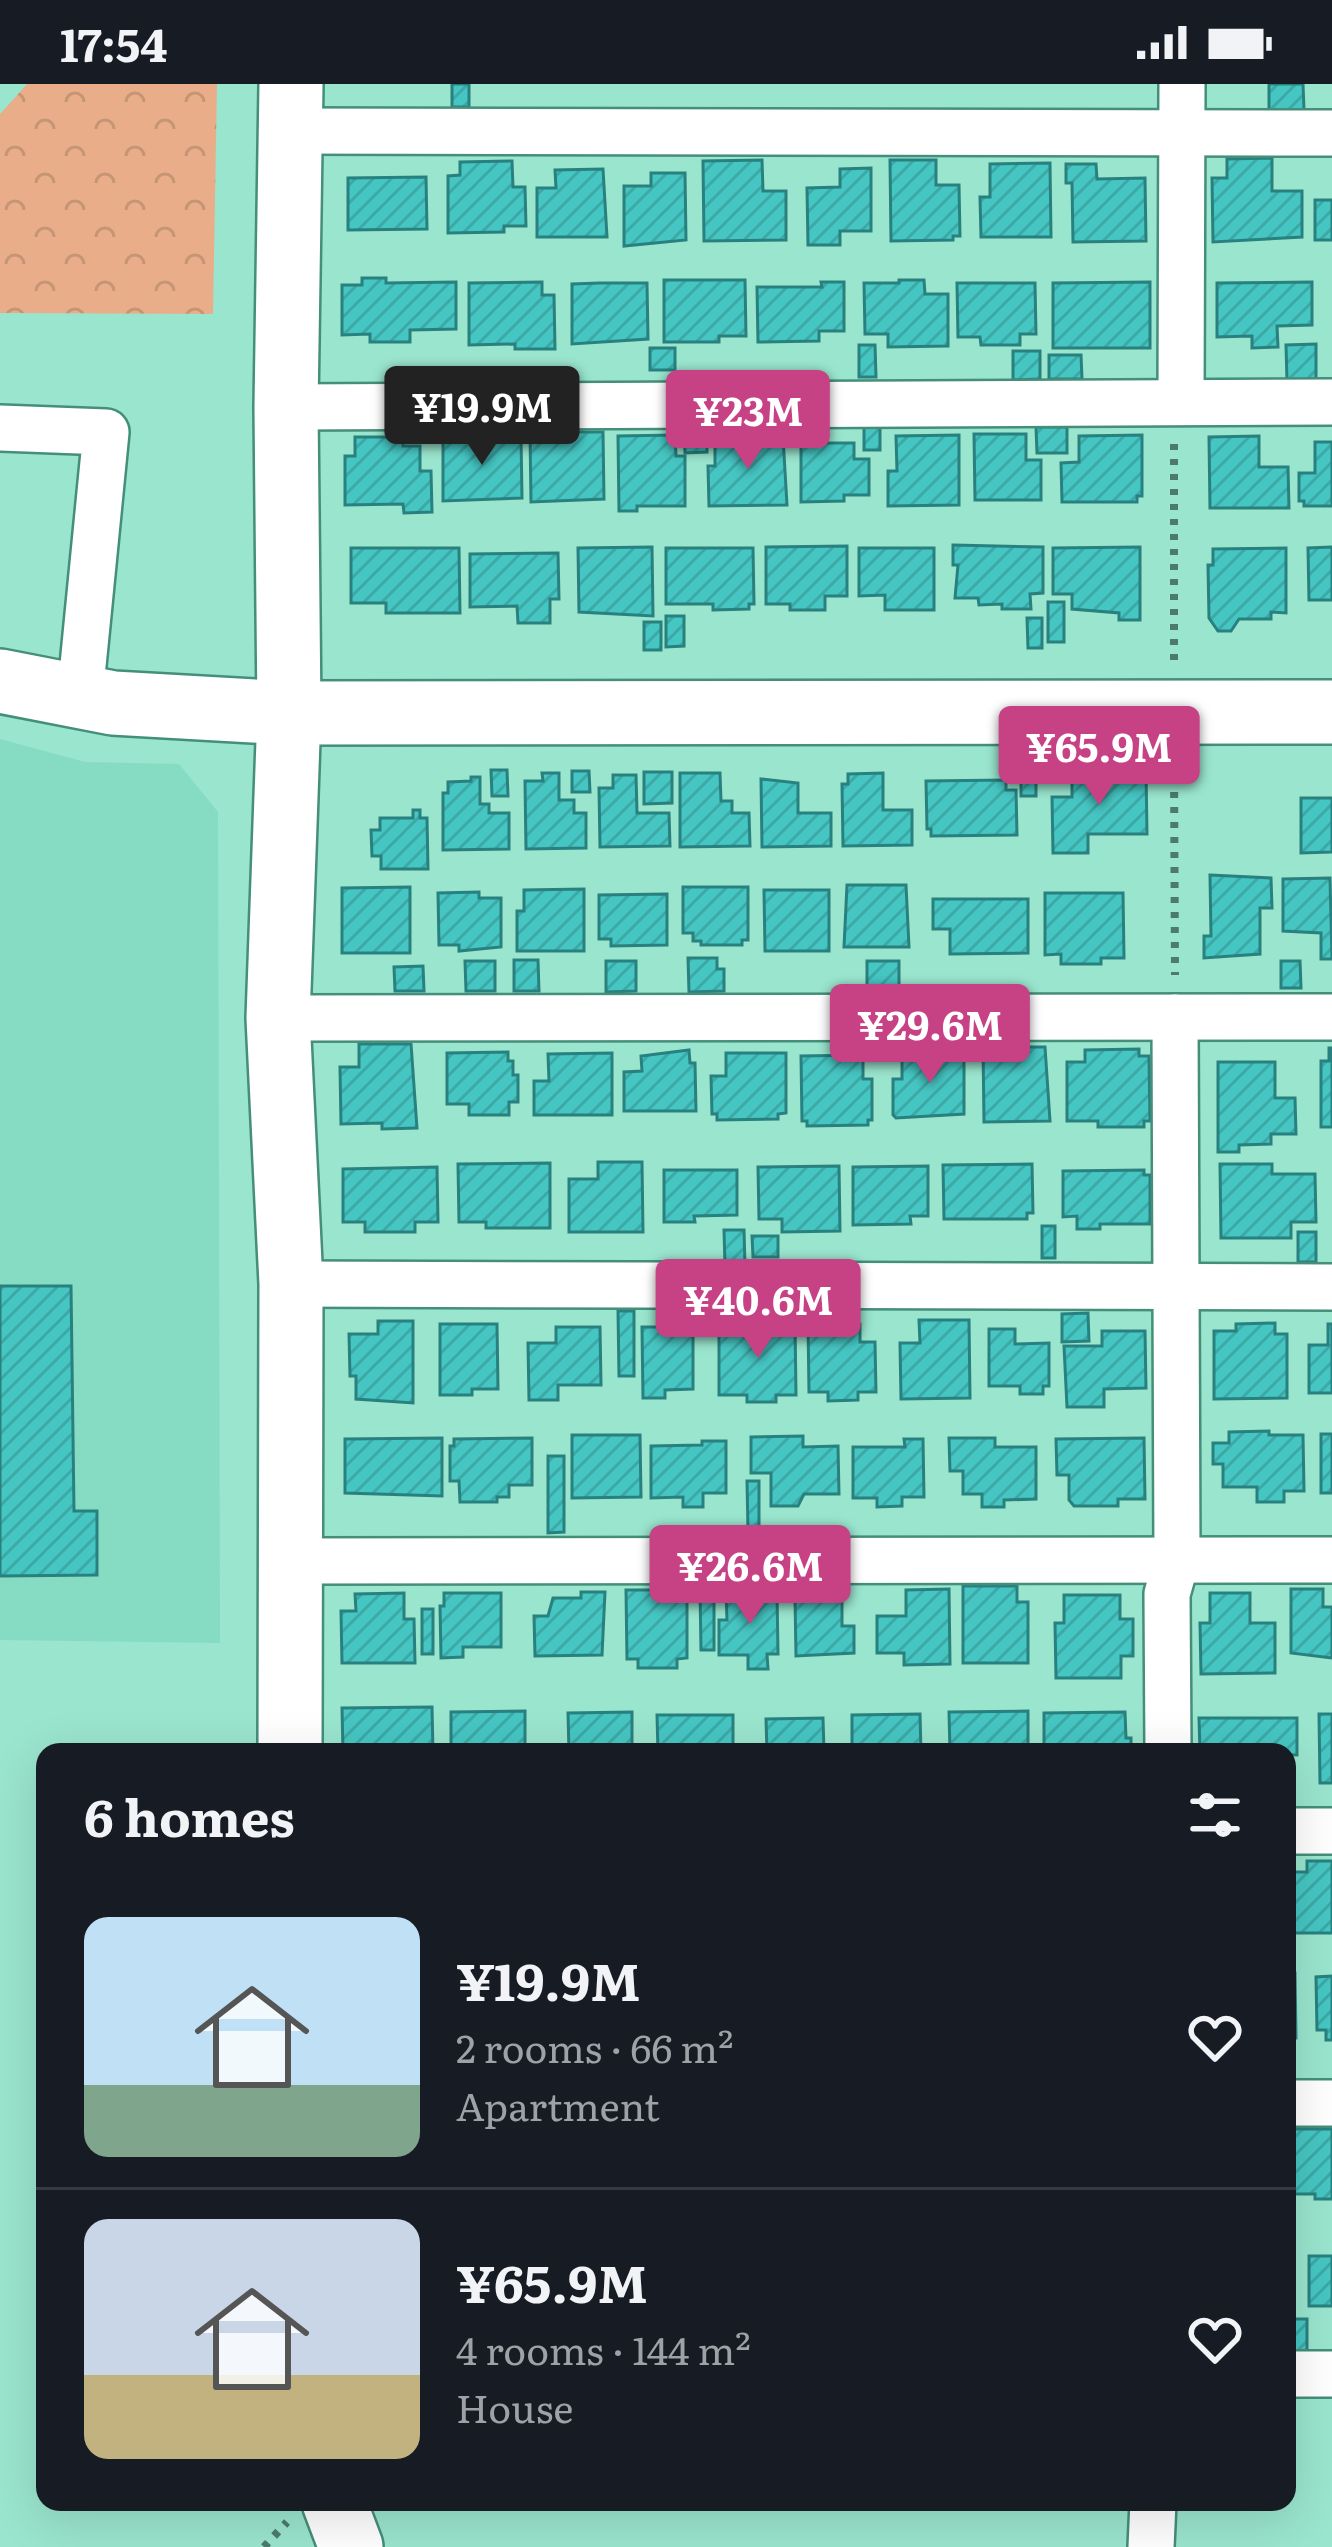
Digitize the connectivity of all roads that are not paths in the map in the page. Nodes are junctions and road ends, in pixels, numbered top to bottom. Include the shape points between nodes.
1 (1182, 84) edge
2 (291, 108) edge
3 (1181, 132) junction
4 (1332, 133) edge
5 (1181, 401) junction
6 (1332, 402) edge
7 (286, 407) junction
8 (0, 428) edge
9 (0, 681) edge
10 (80, 696) junction
11 (1332, 712) edge
12 (289, 713) junction
13 (1175, 1017) junction
14 (1332, 1017) edge
15 (278, 1018) junction
16 (291, 1284) junction
17 (1178, 1286) junction
18 (1332, 1287) edge
19 (1177, 1559) junction
20 (1332, 1560) edge
21 (291, 1561) junction
22 (290, 1743) edge
23 (1168, 1743) edge
24 (1296, 1831) edge
25 (1332, 1831) edge
26 (1296, 2103) edge
27 (1332, 2103) edge
28 (1296, 2374) edge
29 (1332, 2374) edge
30 (337, 2511) edge
31 (1153, 2511) edge
32 (351, 2547) edge
33 (1151, 2547) edge

1 - 3 street
2 - 3 street
2 - 7 street
3 - 4 street
3 - 5 street
5 - 6 street
5 - 7 street
7 - 12 street
8 - 10 street via 106,432
9 - 10 street
10 - 12 street
11 - 12 street
12 - 15 street
13 - 14 street
13 - 15 street
13 - 17 street
15 - 16 street
16 - 17 street
16 - 21 street
17 - 18 street
17 - 19 street
19 - 20 street
19 - 21 street
19 - 23 street via 1167,1594
21 - 22 street
24 - 25 street
26 - 27 street
28 - 29 street
30 - 32 street
31 - 33 street

